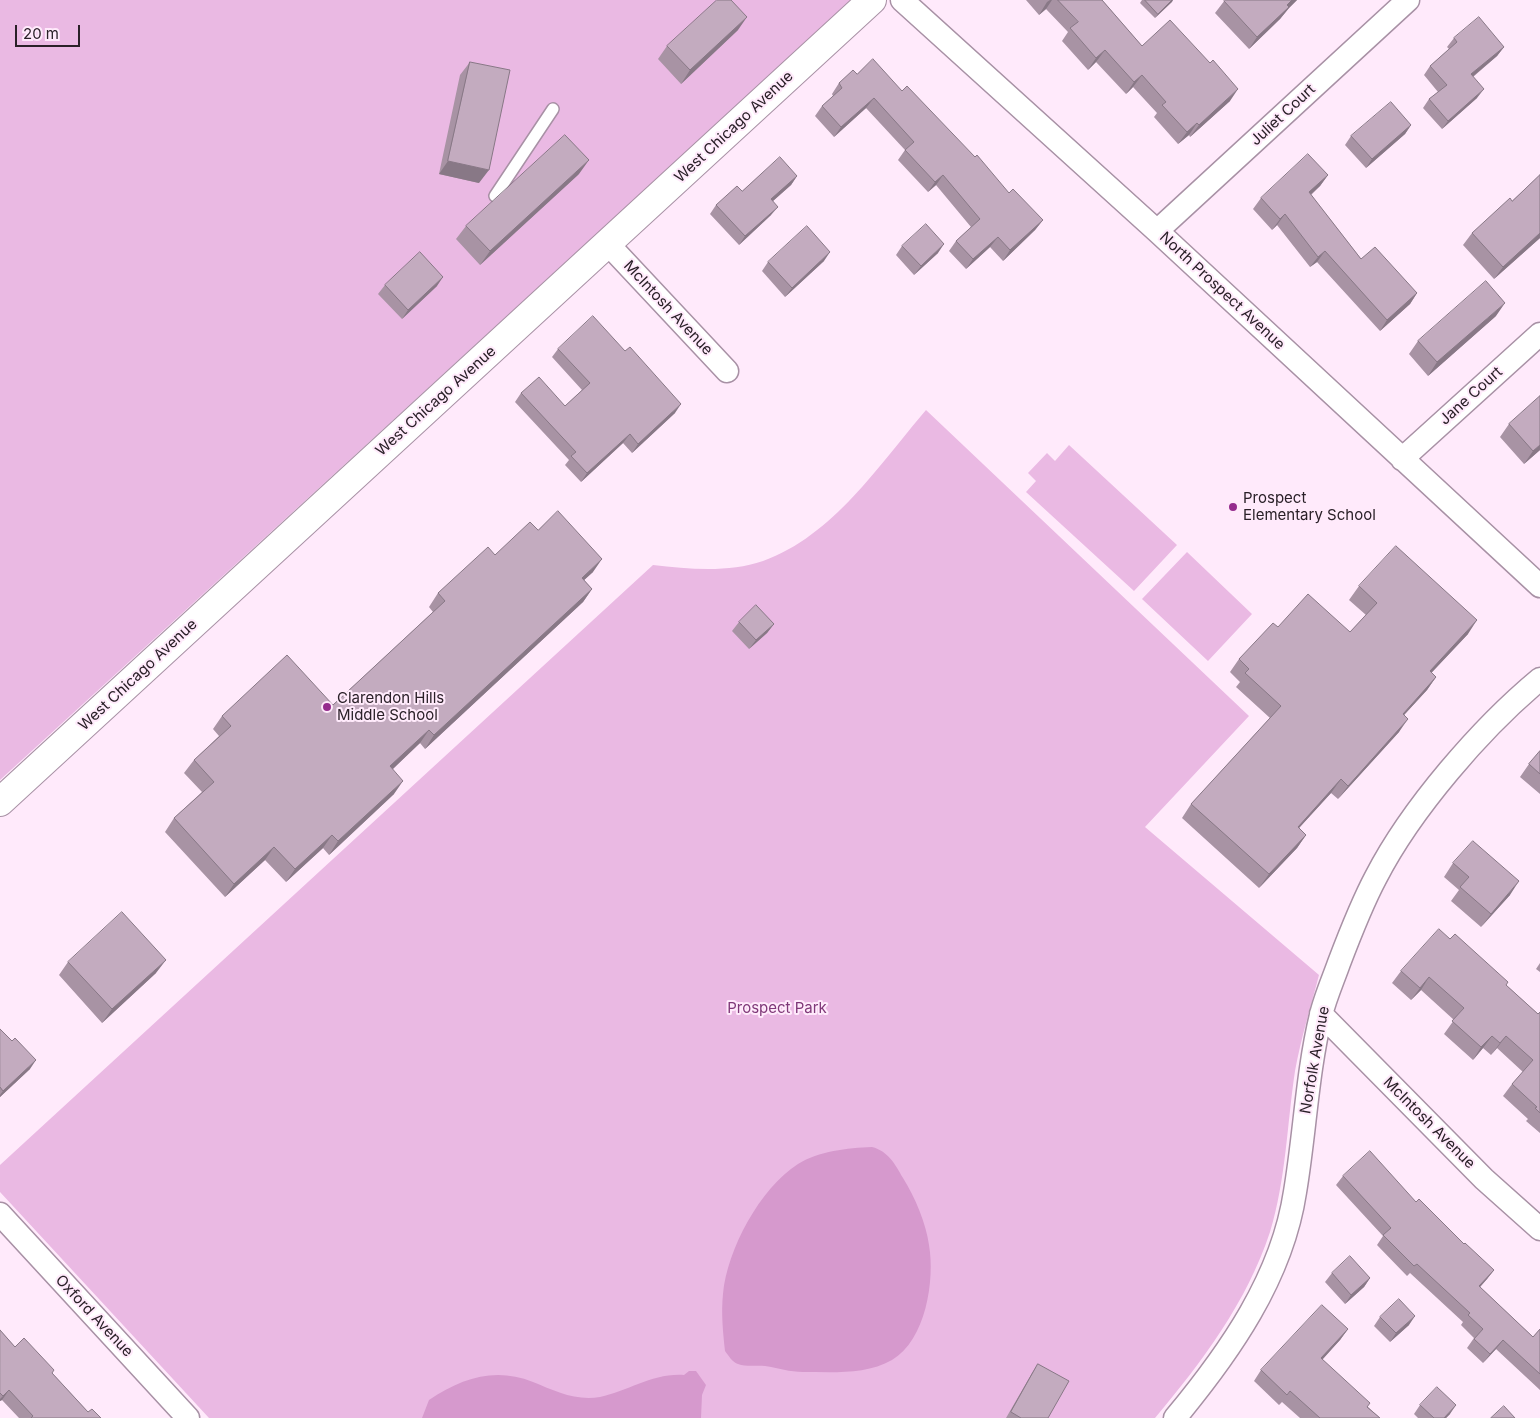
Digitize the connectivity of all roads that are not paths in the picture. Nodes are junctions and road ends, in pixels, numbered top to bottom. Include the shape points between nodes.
1 (872, 0) edge
2 (902, 0) edge
3 (1408, 0) edge
4 (552, 109) dead end
5 (495, 196) edge
6 (1158, 230) junction
7 (608, 244) junction
8 (1540, 334) edge
9 (727, 371) dead end
10 (1402, 459) junction
11 (1540, 586) edge
12 (1540, 679) edge
13 (0, 802) edge
14 (1321, 1014) junction
15 (0, 1214) edge
16 (1540, 1228) edge
17 (1183, 1415) edge
18 (188, 1418) edge

1 - 7 main road, West Chicago Avenue
2 - 6 street, North Prospect Avenue
3 - 6 street, Juliet Court
4 - 5 lane
6 - 10 street, North Prospect Avenue
7 - 9 street, McIntosh Avenue
7 - 13 main road, West Chicago Avenue
8 - 10 street, Jane Court
10 - 11 street, North Prospect Avenue
12 - 14 street, Norfolk Avenue via 1467,751 1398,838 1355,920
14 - 16 street, McIntosh Avenue via 1484,1179
14 - 17 street, Norfolk Avenue via 1295,1194 1282,1245 1252,1310
15 - 18 street, Oxford Avenue

